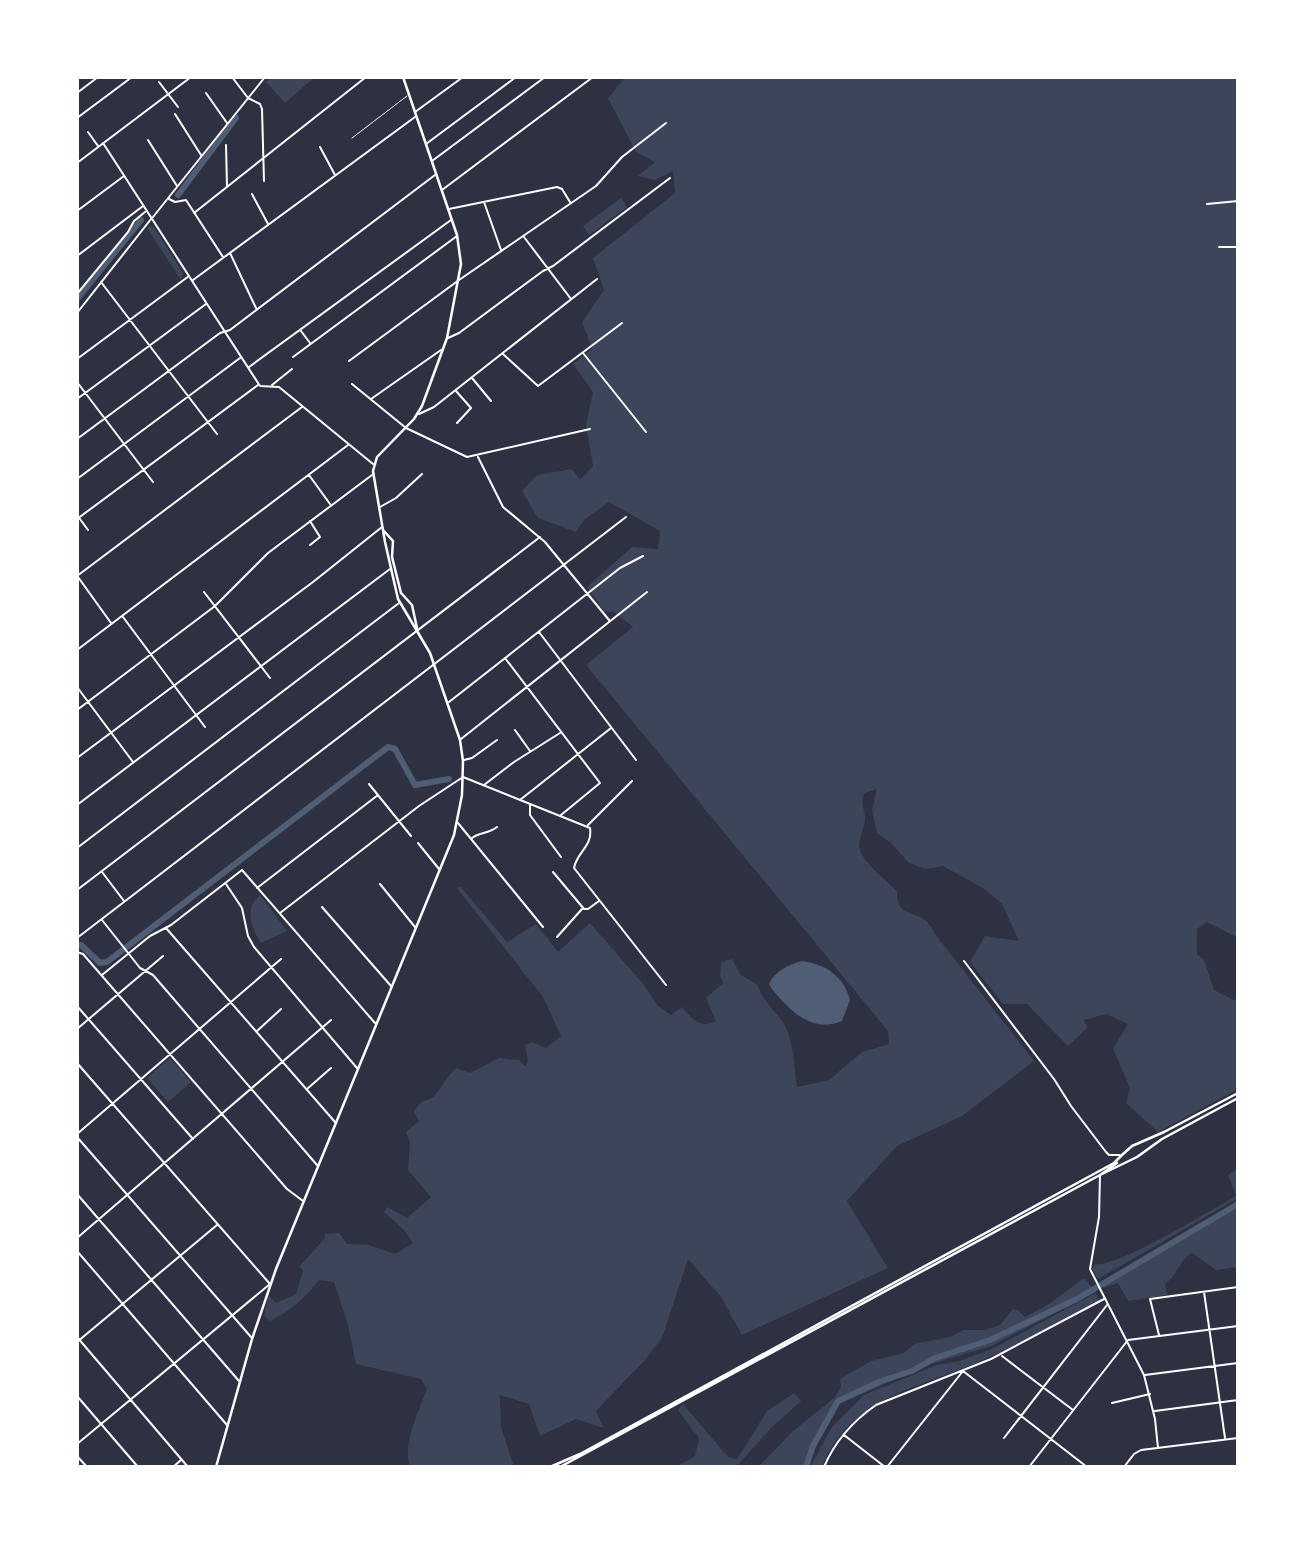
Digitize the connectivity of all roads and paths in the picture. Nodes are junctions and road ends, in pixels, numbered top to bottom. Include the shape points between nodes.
1 (98, 77) edge
2 (132, 77) edge
3 (191, 77) edge
4 (232, 77) edge
5 (265, 77) edge
6 (366, 77) edge
7 (402, 77) edge
8 (462, 77) edge
9 (516, 77) edge
10 (545, 77) edge
11 (593, 77) edge
12 (159, 82) dead end
13 (77, 93) edge
14 (206, 93) dead end
15 (168, 94) junction
16 (408, 95) junction
17 (248, 98) junction
18 (178, 107) dead end
19 (175, 114) dead end
20 (415, 115) junction
21 (77, 118) edge
22 (666, 123) dead end
23 (227, 124) junction
24 (88, 132) dead end
25 (352, 138) dead end
26 (148, 140) dead end
27 (103, 143) junction
28 (426, 144) junction
29 (226, 145) dead end
30 (98, 147) junction
31 (320, 147) dead end
32 (202, 156) junction
33 (264, 156) junction
34 (431, 161) junction
35 (77, 163) edge
36 (436, 175) junction
37 (125, 176) junction
38 (335, 176) junction
39 (670, 178) dead end
40 (264, 181) dead end
41 (177, 187) junction
42 (228, 187) junction
43 (441, 190) junction
44 (252, 194) dead end
45 (168, 198) junction
46 (1237, 201) edge
47 (484, 202) junction
48 (571, 203) junction
49 (1207, 204) dead end
50 (144, 206) junction
51 (448, 209) junction
52 (77, 211) edge
53 (147, 211) junction
54 (1238, 211) edge
55 (194, 213) junction
56 (152, 218) junction
57 (452, 219) junction
58 (269, 225) junction
59 (457, 235) junction
60 (523, 236) junction
61 (1219, 247) dead end
62 (1238, 247) edge
63 (501, 251) junction
64 (230, 253) junction
65 (77, 256) edge
66 (224, 257) junction
67 (548, 268) junction
68 (190, 276) junction
69 (597, 279) dead end
70 (193, 280) junction
71 (459, 280) junction
72 (101, 282) junction
73 (77, 294) edge
74 (571, 299) junction
75 (207, 303) junction
76 (257, 309) junction
77 (77, 313) edge
78 (130, 320) junction
79 (622, 323) dead end
80 (300, 330) junction
81 (225, 331) junction
82 (447, 338) junction
83 (311, 344) junction
84 (149, 346) junction
85 (444, 347) junction
86 (503, 353) junction
87 (582, 353) junction
88 (241, 357) junction
89 (293, 357) dead end
90 (77, 359) edge
91 (349, 361) dead end
92 (248, 368) junction
93 (292, 369) dead end
94 (169, 371) junction
95 (472, 378) junction
96 (77, 382) edge
97 (352, 384) dead end
98 (259, 385) junction
99 (272, 386) junction
100 (456, 390) junction
101 (85, 393) junction
102 (188, 397) junction
103 (77, 399) edge
104 (371, 400) junction
105 (491, 401) dead end
106 (302, 407) junction
107 (418, 414) junction
108 (105, 419) junction
109 (208, 422) junction
110 (457, 423) dead end
111 (406, 428) junction
112 (590, 429) dead end
113 (646, 432) dead end
114 (217, 434) dead end
115 (77, 439) edge
116 (124, 444) junction
117 (349, 444) junction
118 (477, 456) junction
119 (373, 464) junction
120 (143, 470) junction
121 (373, 474) junction
122 (422, 474) dead end
123 (309, 475) junction
124 (77, 479) edge
125 (153, 482) dead end
126 (331, 505) junction
127 (379, 507) junction
128 (78, 517) edge
129 (626, 517) dead end
130 (310, 521) junction
131 (383, 528) junction
132 (88, 530) dead end
133 (540, 537) junction
134 (392, 539) junction
135 (385, 542) junction
136 (310, 545) dead end
137 (643, 556) dead end
138 (564, 565) junction
139 (391, 568) junction
140 (77, 576) edge
141 (204, 592) dead end
142 (648, 592) dead end
143 (587, 594) junction
144 (400, 603) junction
145 (215, 606) junction
146 (413, 607) junction
147 (404, 611) junction
148 (122, 616) junction
149 (610, 621) junction
150 (112, 624) junction
151 (418, 631) junction
152 (539, 632) junction
153 (239, 637) junction
154 (77, 650) edge
155 (151, 654) junction
156 (505, 658) junction
157 (561, 661) junction
158 (434, 664) junction
159 (261, 666) junction
160 (270, 678) dead end
161 (174, 686) junction
162 (77, 687) edge
163 (527, 687) junction
164 (88, 702) junction
165 (449, 702) junction
166 (77, 710) edge
167 (197, 715) junction
168 (205, 727) dead end
169 (611, 728) junction
170 (515, 730) dead end
171 (111, 733) junction
172 (562, 733) junction
173 (460, 740) junction
174 (497, 740) dead end
175 (530, 752) junction
176 (578, 754) junction
177 (77, 758) edge
178 (636, 760) dead end
179 (463, 761) junction
180 (133, 763) junction
181 (463, 777) junction
182 (632, 781) dead end
183 (369, 784) dead end
184 (483, 785) junction
185 (379, 795) junction
186 (520, 800) junction
187 (530, 804) junction
188 (77, 805) edge
189 (560, 816) junction
190 (400, 821) junction
191 (458, 823) junction
192 (497, 827) dead end
193 (587, 827) junction
194 (411, 836) dead end
195 (471, 838) junction
196 (418, 843) dead end
197 (77, 848) edge
198 (561, 857) dead end
199 (439, 869) junction
200 (101, 871) junction
201 (553, 872) dead end
202 (225, 884) junction
203 (380, 884) dead end
204 (257, 888) junction
205 (77, 890) edge
206 (600, 900) junction
207 (125, 902) junction
208 (322, 907) dead end
209 (583, 908) junction
210 (279, 913) junction
211 (102, 919) junction
212 (543, 927) dead end
213 (166, 928) junction
214 (415, 928) junction
215 (557, 937) dead end
216 (77, 938) edge
217 (126, 950) junction
218 (78, 952) edge
219 (163, 956) dead end
220 (281, 959) dead end
221 (964, 961) dead end
222 (270, 967) junction
223 (145, 971) junction
224 (102, 975) junction
225 (666, 985) dead end
226 (391, 987) junction
227 (118, 994) junction
228 (230, 1002) junction
229 (77, 1006) edge
230 (281, 1009) dead end
231 (89, 1020) junction
232 (331, 1020) dead end
233 (376, 1024) junction
234 (322, 1028) junction
235 (199, 1029) junction
236 (77, 1030) edge
237 (256, 1032) junction
238 (170, 1054) junction
239 (283, 1062) junction
240 (77, 1063) edge
241 (331, 1068) dead end
242 (358, 1069) junction
243 (141, 1079) junction
244 (251, 1089) junction
245 (307, 1090) junction
246 (1238, 1096) edge
247 (113, 1104) junction
248 (222, 1114) junction
249 (335, 1122) junction
250 (77, 1135) edge
251 (193, 1139) junction
252 (1141, 1142) junction
253 (1146, 1151) junction
254 (1122, 1155) junction
255 (1128, 1160) junction
256 (165, 1164) junction
257 (318, 1166) junction
258 (1100, 1175) junction
259 (77, 1194) edge
260 (128, 1195) junction
261 (303, 1201) junction
262 (99, 1219) junction
263 (218, 1224) junction
264 (77, 1238) edge
265 (77, 1251) edge
266 (180, 1256) junction
267 (152, 1280) junction
268 (270, 1284) junction
269 (1238, 1287) edge
270 (1204, 1292) junction
271 (1105, 1299) junction
272 (123, 1304) junction
273 (1108, 1304) junction
274 (232, 1315) junction
275 (1238, 1325) edge
276 (1209, 1329) junction
277 (1159, 1336) junction
278 (203, 1339) junction
279 (252, 1339) junction
280 (78, 1340) edge
281 (1128, 1340) junction
282 (1000, 1354) junction
283 (1238, 1363) edge
284 (174, 1364) junction
285 (1215, 1366) junction
286 (963, 1371) junction
287 (1144, 1375) junction
288 (240, 1382) junction
289 (1044, 1388) junction
290 (1150, 1394) junction
291 (77, 1396) edge
292 (131, 1400) junction
293 (1238, 1400) edge
294 (1220, 1402) junction
295 (1112, 1404) dead end
296 (1073, 1410) junction
297 (1154, 1411) junction
298 (1021, 1416) junction
299 (101, 1424) junction
300 (227, 1426) junction
301 (843, 1434) junction
302 (1004, 1438) dead end
303 (1238, 1438) edge
304 (1051, 1439) junction
305 (1225, 1439) junction
306 (77, 1444) edge
307 (1158, 1448) junction
308 (77, 1455) edge
309 (182, 1459) junction
310 (1080, 1462) junction
311 (87, 1467) edge
312 (138, 1467) edge
313 (173, 1467) edge
314 (188, 1467) edge
315 (216, 1467) edge
316 (550, 1467) edge
317 (560, 1467) edge
318 (825, 1467) edge
319 (886, 1467) edge
320 (1029, 1467) edge
321 (1077, 1467) edge
322 (1087, 1467) edge
323 (1124, 1467) edge

1 - 13 street
2 - 21 street
3 - 15 street
4 - 17 street
5 - 17 street
6 - 33 street
7 - 16 main road
8 - 20 street
9 - 28 street
10 - 34 street
11 - 43 street
12 - 15 street
14 - 23 street
15 - 18 street
15 - 27 street
16 - 20 main road
16 - 25 lane
17 - 23 street
17 - 33 street via 262,109
19 - 32 street
20 - 28 main road
20 - 38 street
22 - 48 street
23 - 32 street
24 - 30 street
26 - 41 street
27 - 30 street
27 - 37 street
28 - 34 main road
29 - 42 street
30 - 35 street
31 - 38 street
32 - 41 street
33 - 40 street
33 - 42 street
34 - 36 main road
36 - 43 main road
36 - 76 street
37 - 50 street
37 - 52 street
38 - 58 street
39 - 67 street
41 - 45 street
42 - 55 street
43 - 51 main road
44 - 58 street
45 - 55 street via 186,200
45 - 56 street
46 - 49 street
46 - 54 street
47 - 48 street via 557,187
47 - 51 street
47 - 63 street
48 - 60 street
50 - 53 street
50 - 65 street
51 - 57 main road
53 - 56 street
53 - 73 street
55 - 66 street
56 - 68 street
56 - 72 street
57 - 59 main road
57 - 80 street
58 - 64 street
59 - 71 main road
59 - 83 street
60 - 63 street
60 - 67 street
61 - 62 street
63 - 71 street
64 - 66 street
64 - 76 street
66 - 70 street
67 - 74 street
67 - 82 street
68 - 70 street
68 - 78 street
69 - 74 street
70 - 75 street
71 - 82 main road
71 - 91 street
72 - 77 street
72 - 78 street
74 - 86 street
75 - 81 street
75 - 84 street
76 - 81 street
78 - 84 street
78 - 90 street
79 - 87 street
80 - 83 street
80 - 92 street
81 - 88 street
81 - 94 street
82 - 85 main road
83 - 89 street
84 - 94 street
84 - 101 street
85 - 104 street
85 - 107 main road
86 - 87 street via 538,386
86 - 95 street
87 - 113 street
88 - 92 street
88 - 102 street
92 - 98 street
93 - 99 street
94 - 102 street
94 - 108 street
95 - 100 street
95 - 105 street
96 - 101 street
97 - 104 street
98 - 99 street
98 - 109 street
99 - 106 street
100 - 107 street via 431,410
100 - 110 street via 471,408
101 - 103 street
101 - 108 street
102 - 109 street
102 - 116 street
104 - 111 street
106 - 117 street
106 - 140 street
107 - 111 main road
108 - 115 street
108 - 116 street
109 - 114 street
109 - 120 street
111 - 118 street via 467,457
111 - 119 main road
112 - 118 street
116 - 120 street
116 - 124 street
117 - 119 street
117 - 123 street
118 - 133 street via 500,504
119 - 121 main road
120 - 125 street
120 - 128 street
121 - 126 street
121 - 127 main road
122 - 127 street
123 - 126 street
123 - 148 street
126 - 130 street
127 - 131 main road
128 - 132 street
129 - 138 street
130 - 136 street via 320,537
130 - 145 street via 268,553
131 - 134 main road
131 - 135 main road
131 - 153 street
133 - 138 street
133 - 151 street
134 - 135 main road
134 - 146 main road via 401,593
135 - 139 main road
137 - 143 street
138 - 143 street
138 - 158 street
139 - 144 main road
139 - 159 street
140 - 150 street
141 - 145 street
142 - 149 street
143 - 149 street
143 - 152 street
144 - 147 main road
144 - 197 street
145 - 153 street
145 - 155 street
146 - 147 main road
146 - 151 main road
147 - 151 main road
148 - 150 street
148 - 155 street
149 - 157 street
150 - 154 street
151 - 158 main road
151 - 200 street
152 - 156 street
152 - 157 street
153 - 159 street
153 - 161 street
155 - 161 street
155 - 164 street
156 - 163 street
156 - 165 street
157 - 163 street
157 - 169 street
158 - 165 main road
158 - 207 street
159 - 160 street
159 - 167 street
161 - 167 street
161 - 171 street
162 - 164 street
163 - 172 street
163 - 173 street
164 - 166 street
164 - 171 street
165 - 173 main road
167 - 168 street
167 - 180 street
169 - 176 street
169 - 178 street
170 - 175 street
171 - 177 street
171 - 180 street
172 - 175 street
172 - 176 street
173 - 179 main road
174 - 179 street
175 - 184 street
176 - 186 street
176 - 189 street via 600,783
179 - 181 main road
180 - 188 street
181 - 184 street
181 - 190 street
181 - 191 main road
182 - 193 street
183 - 185 street
184 - 186 street
185 - 190 street
185 - 204 street
186 - 187 street
187 - 189 street
187 - 198 street via 530,816
189 - 193 street
190 - 194 street
190 - 210 street
191 - 195 street
191 - 199 main road
192 - 195 street
193 - 206 street via 590,841 575,868
195 - 212 street
196 - 199 street
199 - 214 main road
200 - 205 street
200 - 207 street
201 - 209 street
202 - 204 street via 242,870
202 - 213 street
202 - 222 street via 242,908 251,942
203 - 214 street
204 - 210 street
206 - 209 street
206 - 225 street
207 - 211 street
208 - 226 street
209 - 215 street
210 - 233 street
211 - 216 street
211 - 217 street
213 - 217 street
213 - 228 street
214 - 226 main road
217 - 223 street
217 - 224 street
218 - 224 street
219 - 223 street
220 - 222 street
221 - 254 street via 1105,1152
222 - 228 street
222 - 234 street
223 - 227 street
223 - 235 street
224 - 227 street
226 - 233 main road
227 - 231 street
227 - 238 street
228 - 235 street
228 - 237 street
229 - 231 street
230 - 237 street
231 - 236 street
231 - 243 street
232 - 234 street
233 - 242 main road
234 - 239 street
234 - 242 street
235 - 238 street
235 - 244 street
237 - 239 street
238 - 243 street
238 - 248 street
239 - 244 street
239 - 245 street
240 - 247 street
241 - 245 street
242 - 249 main road
243 - 247 street
243 - 251 street
244 - 248 street
244 - 257 street
245 - 249 street
246 - 252 main road
246 - 253 main road
247 - 250 street
247 - 256 street
248 - 251 street
248 - 261 street via 287,1189
249 - 257 main road
250 - 260 street
251 - 256 street
252 - 253 main road
252 - 254 main road
253 - 255 main road
254 - 255 main road
254 - 258 main road
254 - 316 main road
255 - 258 main road
256 - 260 street
256 - 263 street
257 - 261 main road
258 - 271 street via 1099,1217 1090,1263
258 - 317 main road
259 - 262 street
260 - 262 street
260 - 266 street
261 - 268 main road
262 - 264 street
262 - 267 street
263 - 266 street
263 - 268 street
265 - 272 street
266 - 267 street
266 - 274 street
267 - 272 street
267 - 278 street
268 - 274 street
268 - 279 main road
269 - 270 street
270 - 276 street
270 - 277 street via 1150,1299
271 - 273 street
271 - 282 street
272 - 280 street
272 - 284 street
273 - 281 street
273 - 289 street
274 - 278 street
274 - 279 street
275 - 276 street
276 - 277 street
276 - 285 street
277 - 281 street
278 - 284 street
278 - 288 street
279 - 288 main road
280 - 292 street
281 - 287 street
281 - 296 street
282 - 286 street
282 - 289 street
283 - 285 street
284 - 292 street
284 - 300 street
285 - 287 street
285 - 294 street
286 - 298 street
286 - 301 street via 884,1401
286 - 319 street
287 - 290 street
288 - 300 main road
289 - 296 street
289 - 298 street
290 - 295 street
290 - 297 street
291 - 299 street
292 - 299 street
292 - 309 street
293 - 294 street
294 - 297 street
294 - 305 street
296 - 304 street
297 - 307 street
298 - 302 street
298 - 304 street
299 - 306 street
299 - 312 street
300 - 315 main road
301 - 318 street
301 - 319 street
303 - 305 street
304 - 310 street
304 - 320 street
305 - 307 street
307 - 323 street via 1136,1452
308 - 311 street
309 - 313 street
309 - 314 street
310 - 321 street
310 - 322 street

